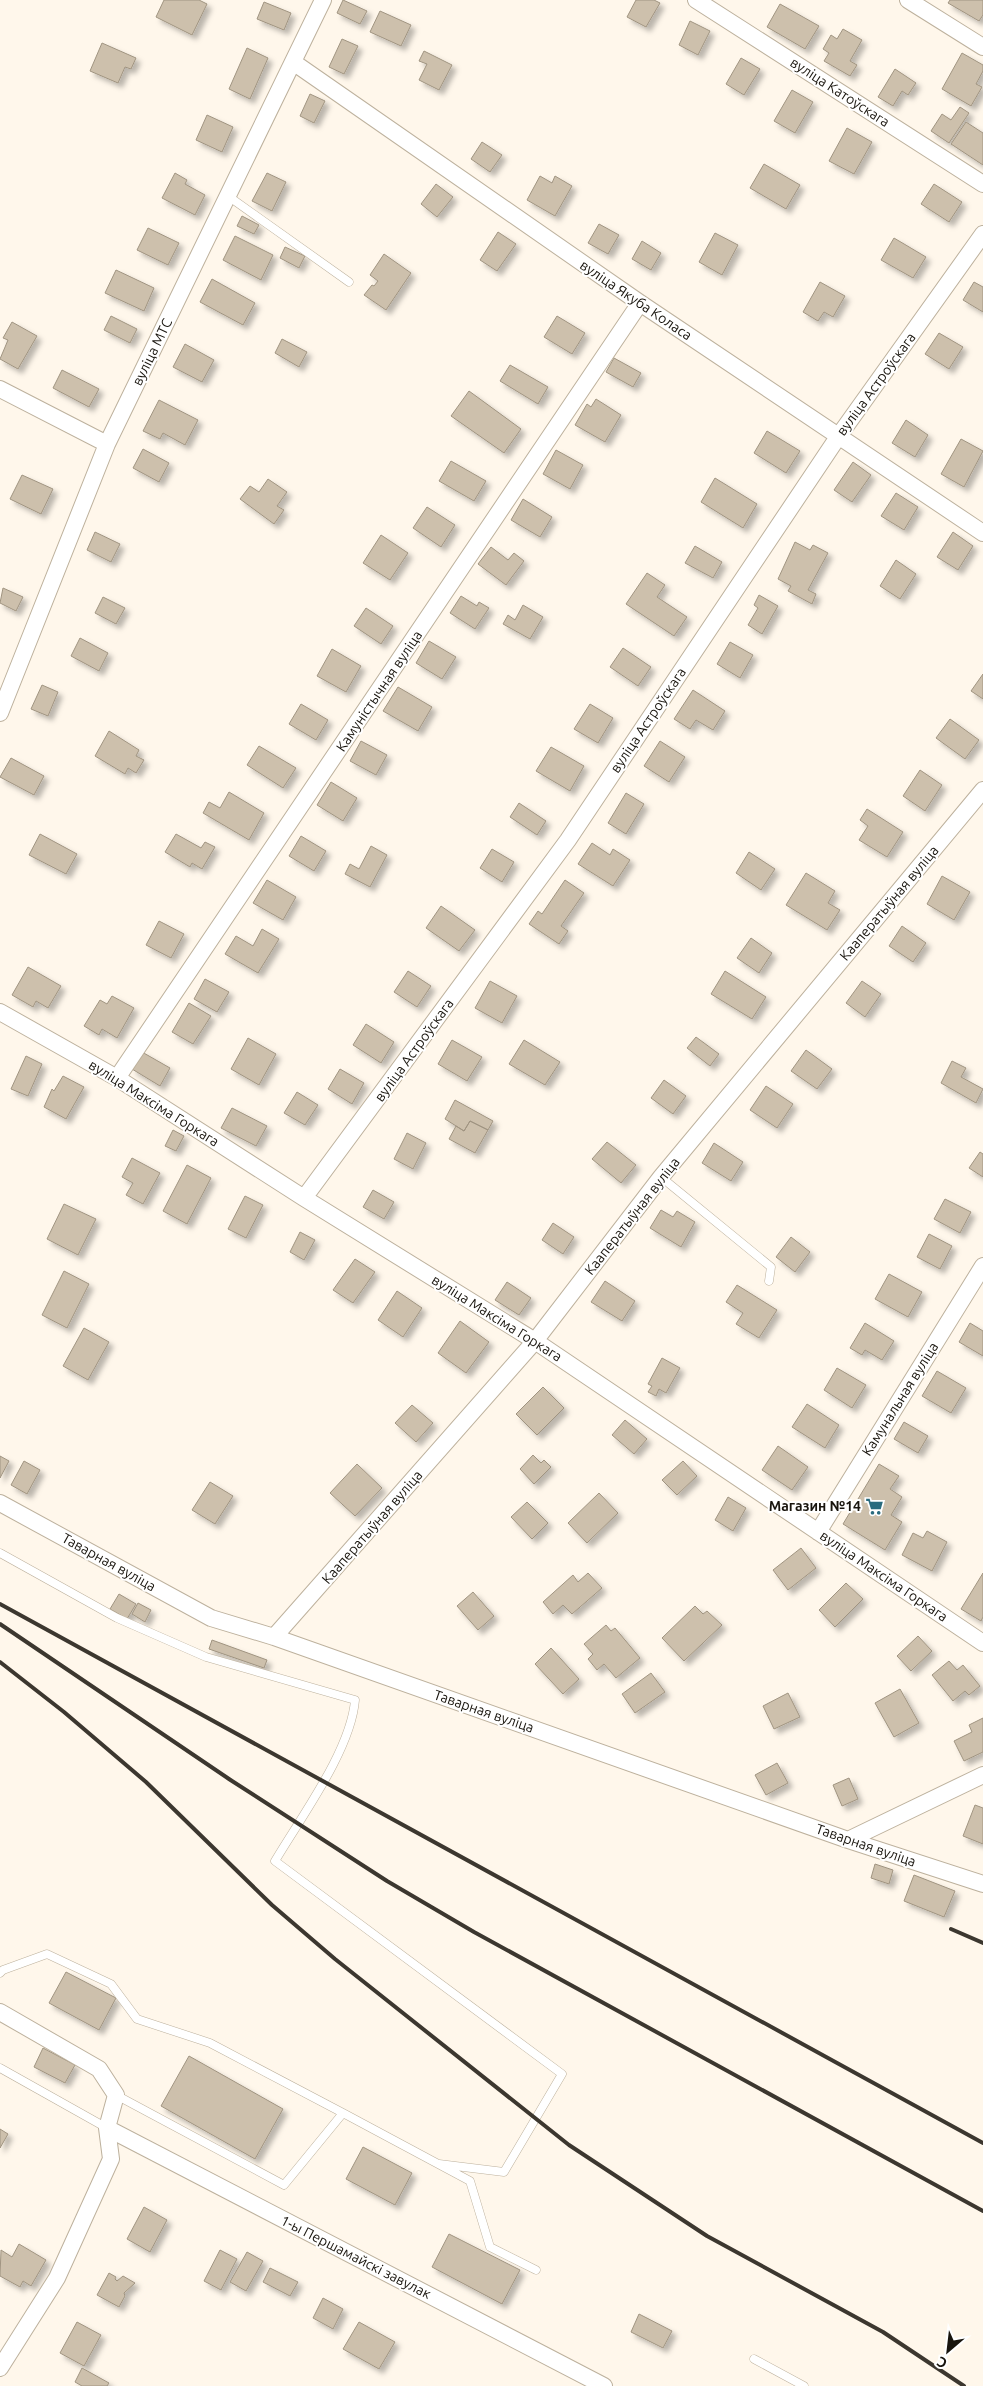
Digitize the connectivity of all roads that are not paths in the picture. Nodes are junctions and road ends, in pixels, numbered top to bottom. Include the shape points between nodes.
1 (323, 0) edge
2 (696, 0) edge
3 (908, 0) edge
4 (983, 46) edge
5 (293, 62) junction
6 (983, 184) edge
7 (228, 196) junction
8 (983, 234) edge
9 (349, 282) dead end
10 (640, 303) junction
11 (0, 389) edge
12 (838, 437) junction
13 (107, 444) junction
14 (983, 533) edge
15 (0, 713) edge
16 (983, 790) edge
17 (0, 1012) edge
18 (117, 1078) junction
19 (661, 1177) junction
20 (304, 1198) junction
21 (983, 1266) edge
22 (770, 1281) dead end
23 (535, 1341) junction
24 (0, 1503) edge
25 (818, 1532) junction
26 (0, 1553) edge
27 (274, 1637) junction
28 (983, 1643) edge
29 (983, 1775) edge
30 (848, 1840) junction
31 (983, 1884) edge
32 (0, 1973) edge
33 (0, 2012) edge
34 (0, 2068) edge
35 (116, 2095) junction
36 (343, 2113) junction
37 (108, 2128) junction
38 (439, 2164) junction
39 (536, 2270) dead end
40 (754, 2359) dead end
41 (0, 2368) edge
42 (604, 2386) edge
43 (804, 2386) edge

1 - 5 street, вуліца МТС
2 - 6 street, вуліца Катоўскага
3 - 4 street
5 - 7 street, вуліца МТС
5 - 10 street, вуліца Якуба Коласа
7 - 9 lane
7 - 13 street, вуліца МТС
8 - 12 street, вуліца Астроўскага
10 - 12 street, вуліца Якуба Коласа
10 - 18 street, Камуністычная вуліца
11 - 13 street
12 - 14 street, вуліца Якуба Коласа
12 - 20 street, вуліца Астроўскага via 568,840
13 - 15 street, вуліца МТС
16 - 19 street, Кааператыўная вуліца
17 - 18 street, вуліца Максіма Горкага
18 - 20 street, вуліца Максіма Горкага
19 - 22 lane via 771,1267
19 - 23 street, Кааператыўная вуліца
20 - 23 street, вуліца Максіма Горкага
21 - 25 street, Камунальная вуліца
23 - 25 street, вуліца Максіма Горкага
23 - 27 street, Кааператыўная вуліца
24 - 27 street, Таварная вуліца via 211,1618
25 - 28 street, вуліца Максіма Горкага
26 - 38 lane via 117,1618 206,1656 355,1700 342,1748 275,1861 562,2074 504,2172
27 - 30 street, Таварная вуліца
29 - 30 street
30 - 31 street, Таварная вуліца
32 - 36 lane via 47,1954 111,1984 137,2019 210,2043
33 - 35 street via 99,2069
34 - 37 lane
35 - 36 lane via 284,2185
35 - 37 street
36 - 38 lane
37 - 41 street via 111,2160 57,2278
37 - 42 street, 1-ы Першамайскі завулак
38 - 39 lane via 470,2181 490,2247
40 - 43 lane

